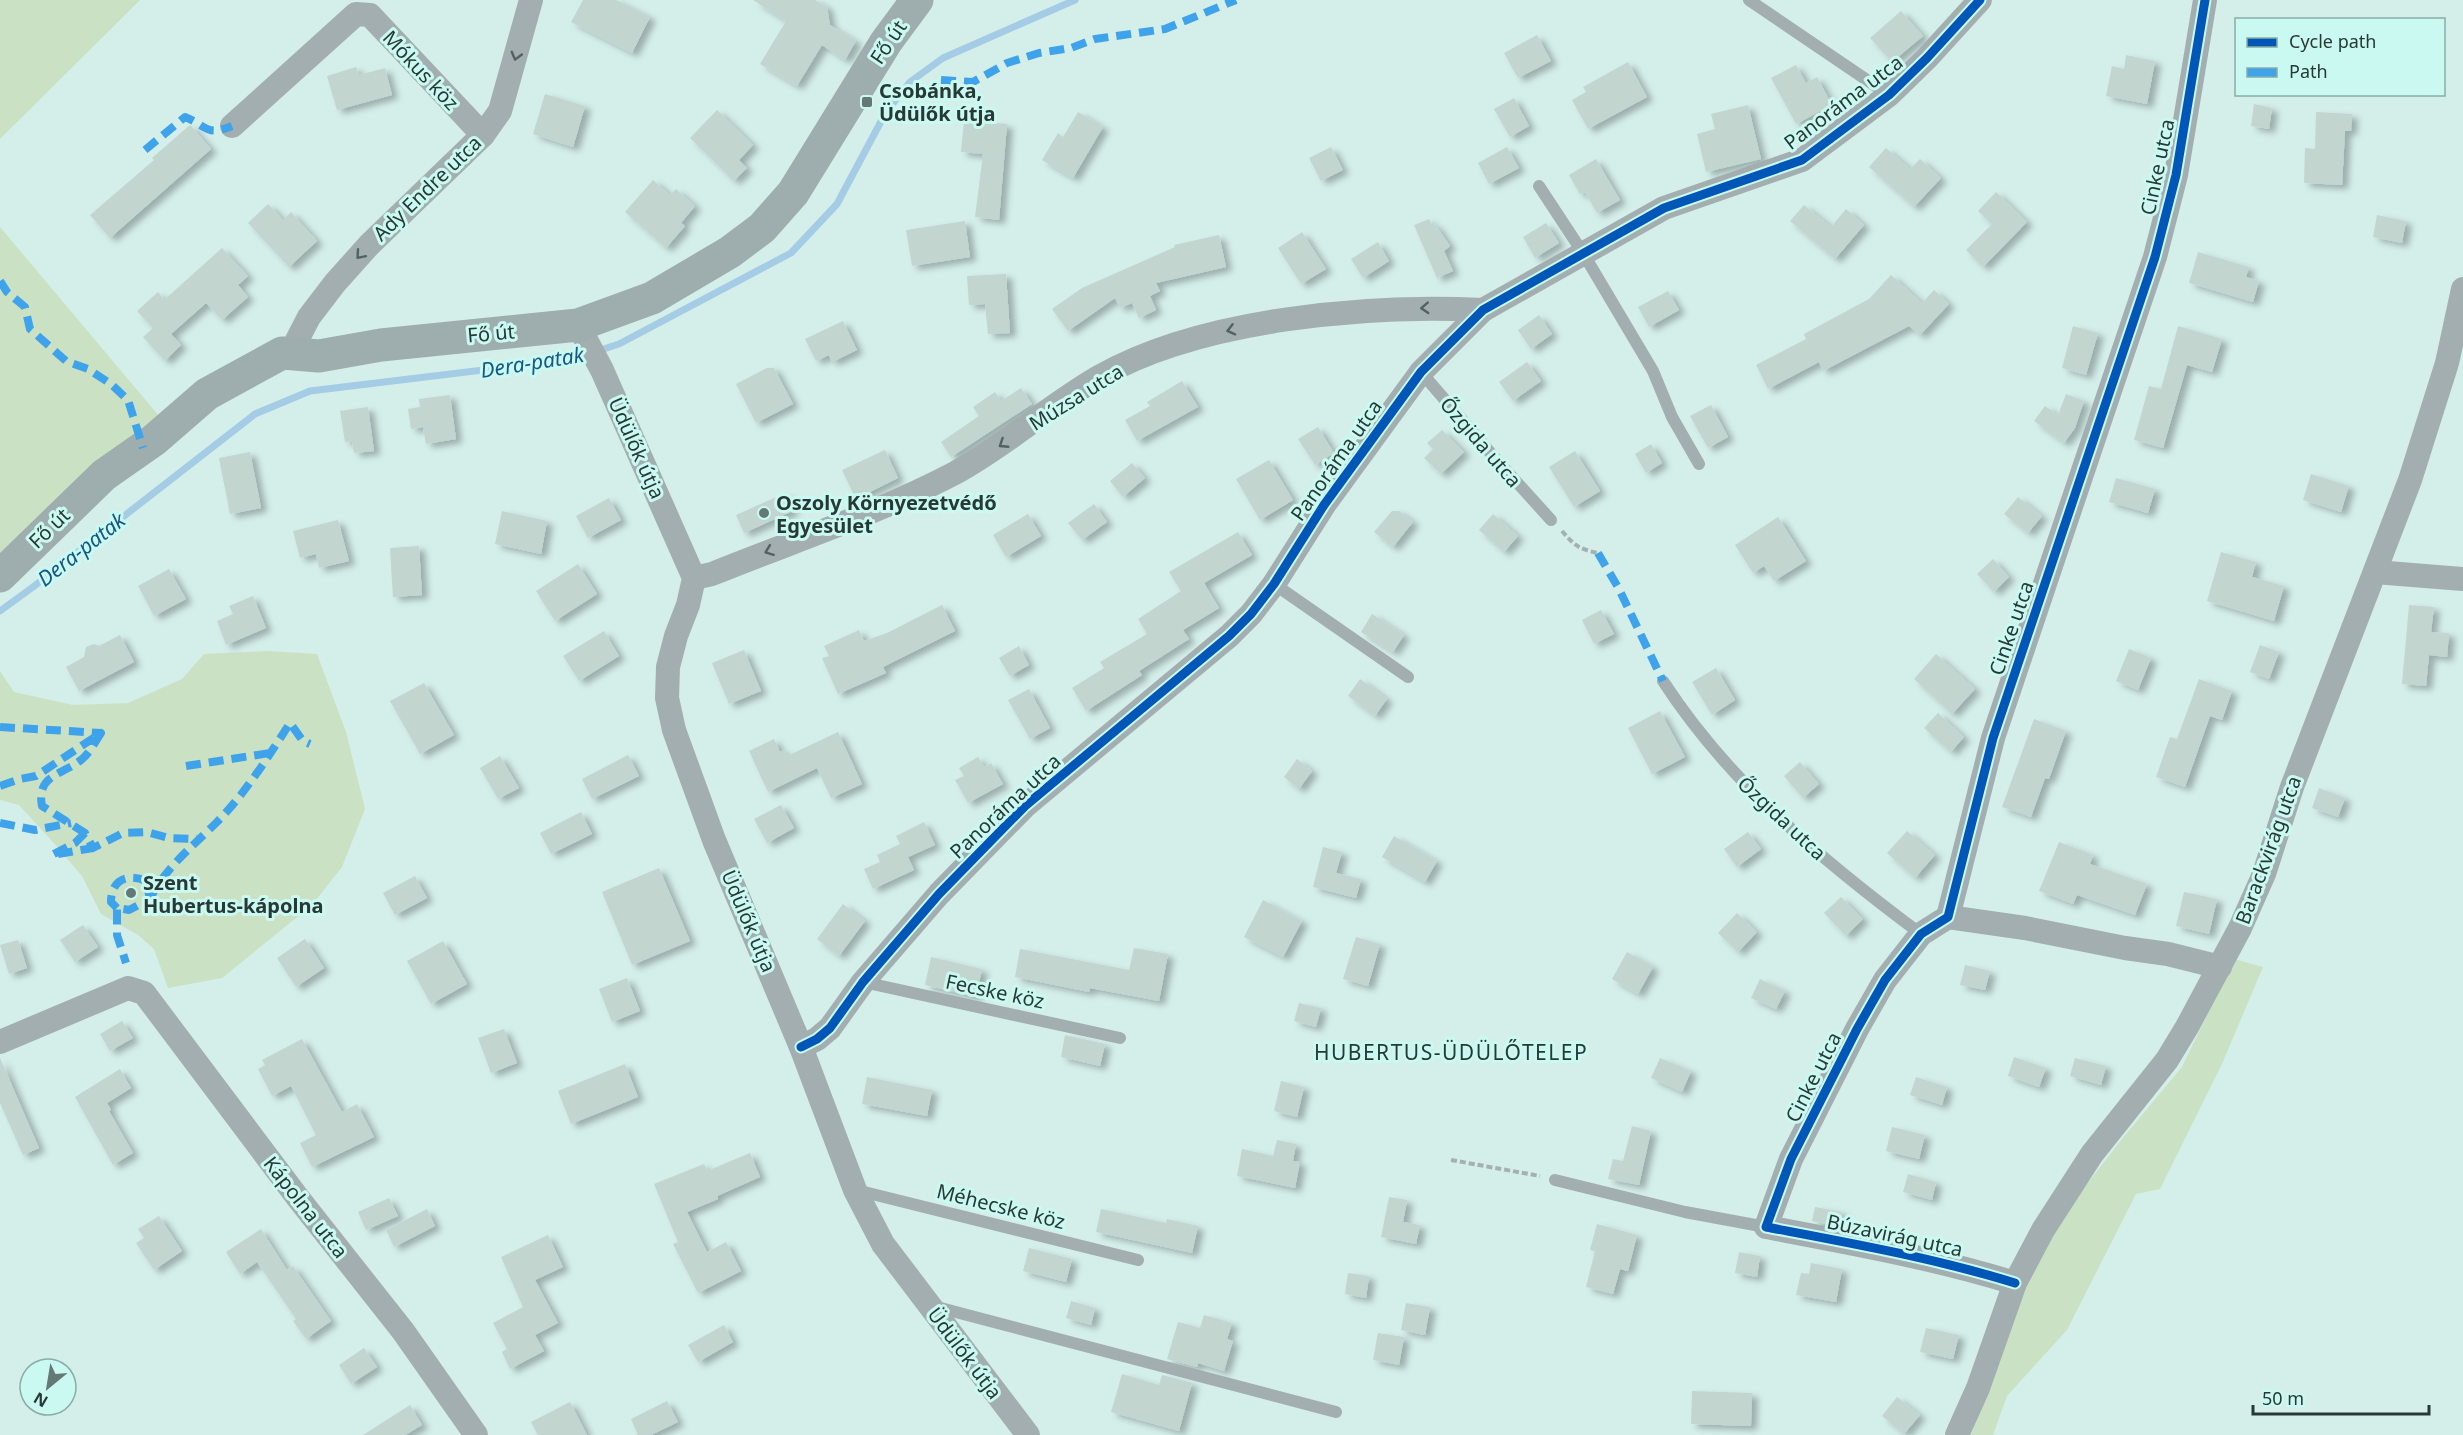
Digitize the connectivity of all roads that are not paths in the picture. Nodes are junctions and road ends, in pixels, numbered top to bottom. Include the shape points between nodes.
1 (531, 0) edge
2 (917, 0) edge
3 (1749, 0) edge
4 (1980, 0) edge
5 (2205, 0) edge
6 (1889, 95) junction
7 (232, 126) dead end
8 (483, 135) junction
9 (1539, 186) dead end
10 (1583, 254) junction
11 (2463, 289) edge
12 (1483, 310) junction
13 (581, 333) junction
14 (282, 353) junction
15 (1421, 372) junction
16 (1699, 464) dead end
17 (1551, 520) road end
18 (2375, 572) junction
19 (0, 576) edge
20 (694, 578) junction
21 (2463, 579) edge
22 (1274, 584) junction
23 (1407, 677) dead end
24 (1663, 681) dead end
25 (1948, 917) junction
26 (1921, 934) junction
27 (2220, 967) junction
28 (863, 982) junction
29 (1120, 1038) dead end
30 (0, 1042) edge
31 (801, 1047) junction
32 (1556, 1180) road end
33 (855, 1190) junction
34 (1766, 1227) junction
35 (1138, 1260) dead end
36 (2015, 1283) junction
37 (929, 1305) junction
38 (1336, 1412) dead end
39 (476, 1435) edge
40 (1028, 1435) edge
41 (1957, 1435) edge

1 -> 8 street, Ady Endre utca via 500,111
2 - 13 main road, Fő út via 886,42 793,193 762,228 730,252 652,298
3 - 6 lane
4 - 6 street, Panoráma utca
5 - 25 street, Cinke utca via 2176,175 2155,257 1993,738
6 - 10 street, Panoráma utca via 1802,160 1664,208
7 - 8 street, Mókus köz via 356,14 370,15
8 -> 14 street, Ady Endre utca via 369,245 309,317 293,348
9 - 10 lane
10 - 12 street, Panoráma utca
10 - 16 lane via 1653,371 1672,417
11 - 18 street, Barackvirág utca via 2433,411
12 - 15 street, Panoráma utca
12 -> 20 street, Múzsa utca via 1432,308 1268,322 1164,347 1099,377 954,473 861,516
13 - 14 main road, Fő út via 381,345 319,356
13 - 20 street, Üdülők útja via 602,370
14 - 19 main road, Fő út via 207,394 154,440 104,475
15 - 17 lane, Őzgida utca
15 - 22 street, Panoráma utca via 1324,505
18 - 21 street
18 - 27 street, Barackvirág utca via 2292,787 2264,874
20 - 31 street, Üdülők útja via 668,667 667,698 674,730 714,840
22 - 23 lane
22 - 28 street, Panoráma utca via 1228,636 1025,806 939,894
24 - 26 lane, Őzgida utca via 1724,763 1769,809
25 - 26 street, Cinke utca
25 - 27 street via 2168,954
26 - 34 street, Cinke utca via 1885,980 1857,1029 1791,1159
27 - 36 street, Barackvirág utca via 2167,1060 2070,1185
28 - 29 lane, Fecske köz
28 - 31 street, Panoráma utca via 830,1028
30 - 39 street, Kápolna utca via 128,988 144,993 297,1198 404,1331
31 - 33 street, Üdülők útja
32 - 34 lane, Búzavirág utca via 1685,1212
33 - 35 lane, Méhecske köz
33 - 37 street, Üdülők útja via 883,1244
34 - 36 street, Búzavirág utca via 1909,1256
36 - 41 street, Barackvirág utca
37 - 38 lane
37 - 40 street, Üdülők útja

